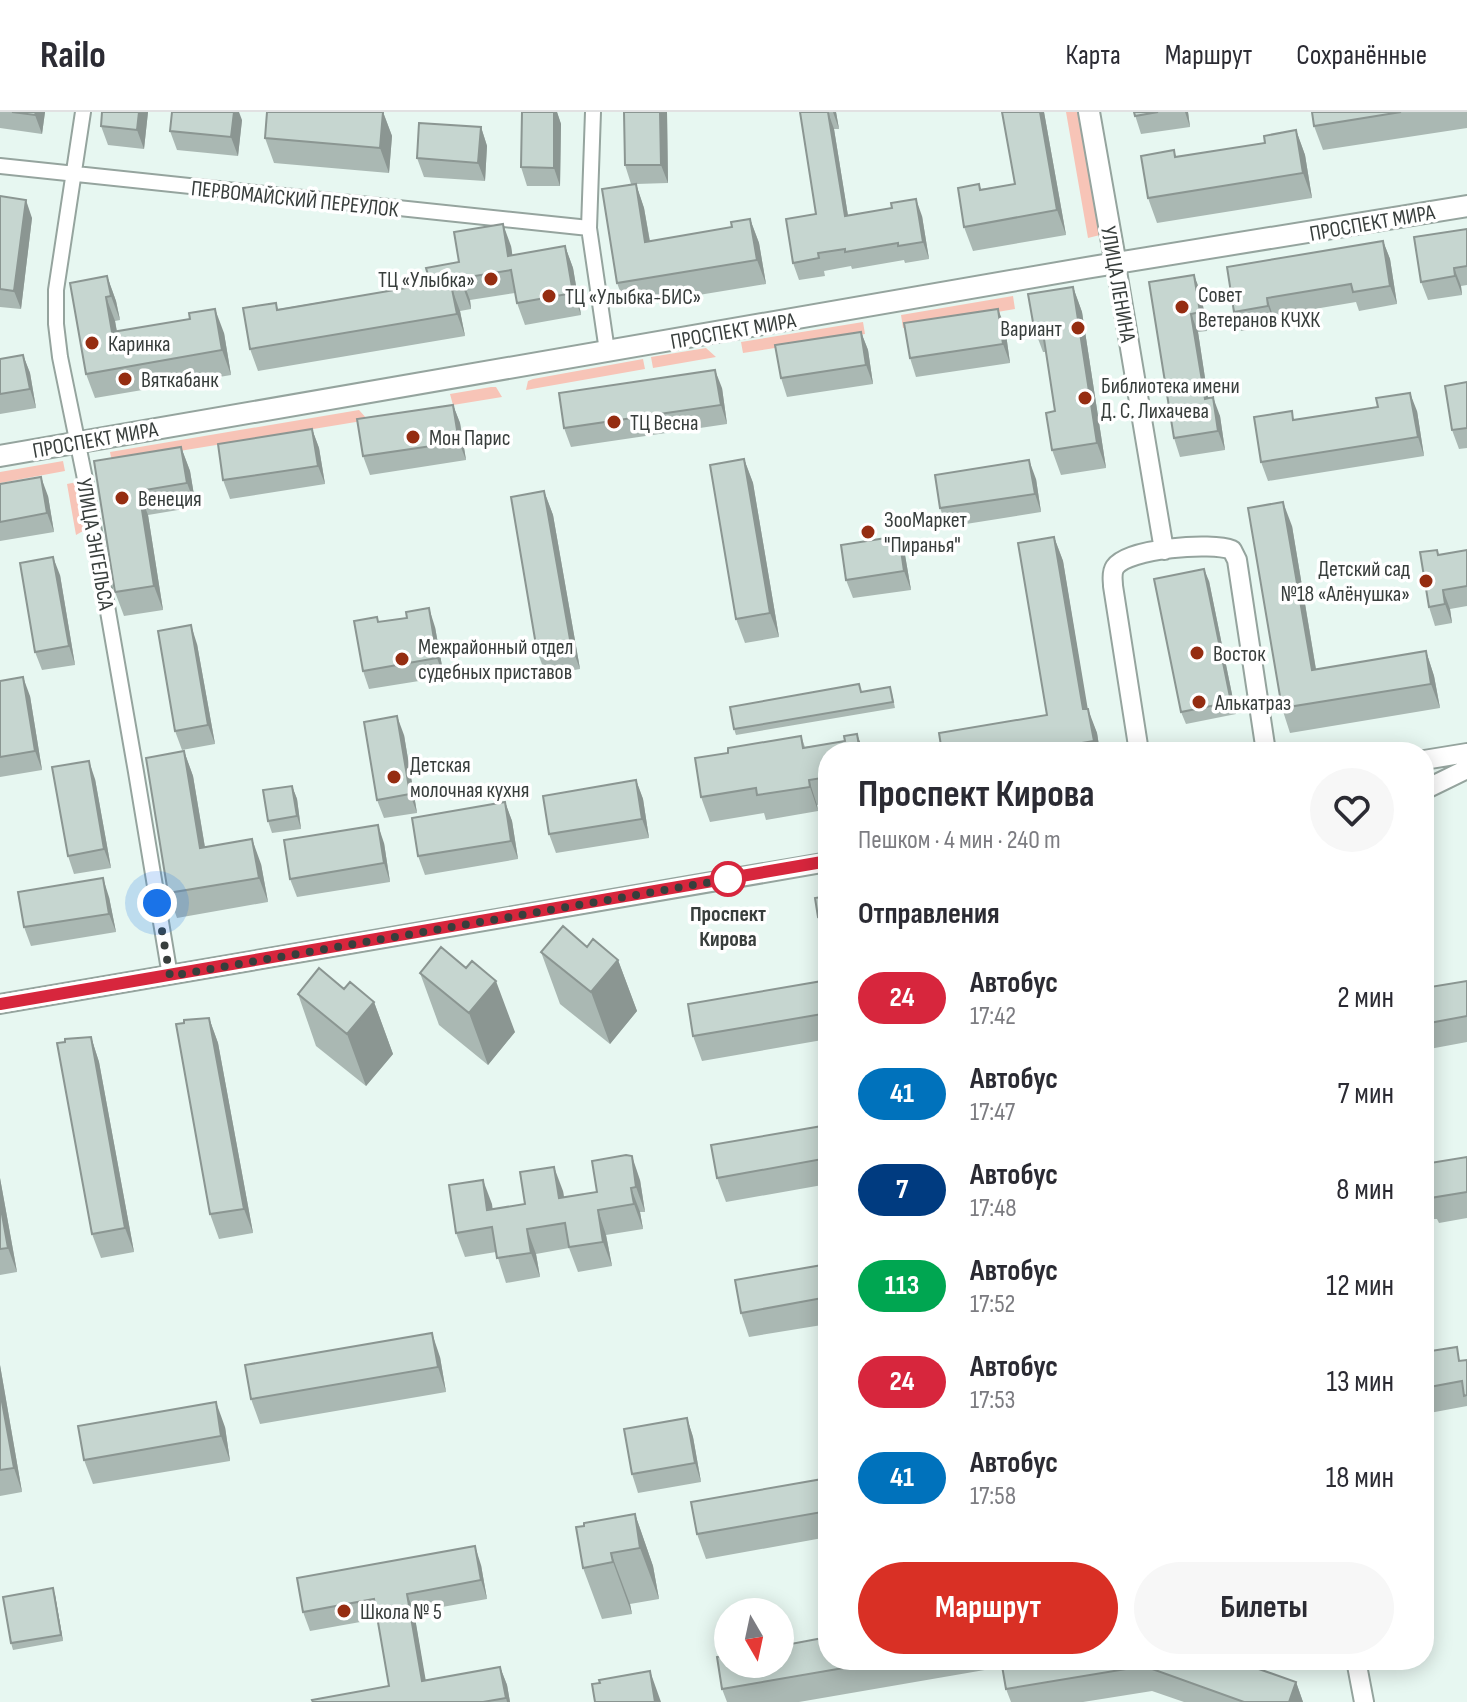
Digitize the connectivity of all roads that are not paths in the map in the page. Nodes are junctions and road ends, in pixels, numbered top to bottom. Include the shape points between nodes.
1 (83, 112) edge
2 (593, 112) edge
3 (1089, 112) edge
4 (0, 166) edge
5 (74, 174) junction
6 (1467, 206) edge
7 (589, 228) junction
8 (1116, 265) junction
9 (607, 351) junction
10 (77, 443) junction
11 (0, 456) edge
12 (1164, 550) junction
13 (1137, 742) edge
14 (1264, 742) edge
15 (1467, 753) edge
16 (1434, 758) edge
17 (1467, 769) edge
18 (1434, 785) edge
19 (818, 864) edge
20 (170, 976) junction
21 (0, 1004) edge
22 (1358, 1670) edge
23 (1364, 1702) edge

1 - 5 street, УЛИЦА ЭНГЕЛЬСА
2 - 7 street
3 - 8 main road, УЛИЦА ЛЕНИНА
4 - 5 street, ПЕРВОМАЙСКИЙ ПЕРЕУЛОК
5 - 7 street, ПЕРВОМАЙСКИЙ ПЕРЕУЛОК
5 - 10 street, УЛИЦА ЭНГЕЛЬСА via 56,290 56,324
6 - 8 main road, ПРОСПЕКТ МИРА
7 - 9 street
8 - 9 main road, ПРОСПЕКТ МИРА
8 - 12 street, УЛИЦА ЛЕНИНА
9 - 10 main road, ПРОСПЕКТ МИРА
10 - 11 main road, ПРОСПЕКТ МИРА
10 - 20 street, УЛИЦА ЭНГЕЛЬСА
12 - 13 street via 1125,560 1113,572
12 - 14 street via 1219,546 1235,553
15 - 16 street
17 - 18 street
19 - 20 street
20 - 21 street
22 - 23 street

